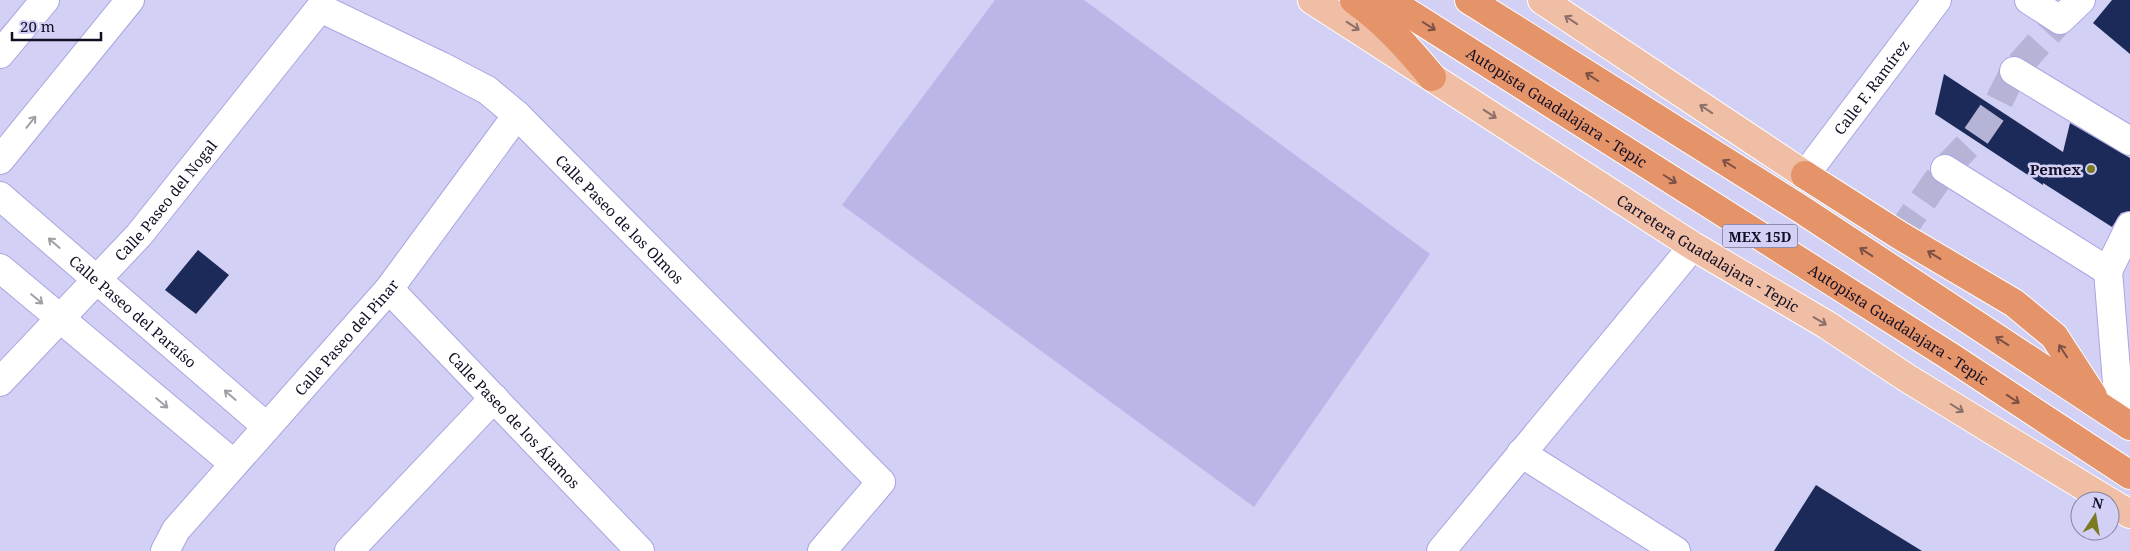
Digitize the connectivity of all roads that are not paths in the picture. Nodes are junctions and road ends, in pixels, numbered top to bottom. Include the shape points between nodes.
1 (45, 0) edge
2 (130, 0) edge
3 (1312, 0) edge
4 (1354, 0) edge
5 (1388, 0) edge
6 (1469, 0) edge
7 (1542, 0) edge
8 (1937, 0) edge
9 (2029, 0) edge
10 (2081, 0) edge
11 (320, 8) joint
12 (0, 54) edge
13 (2014, 71) dead end
14 (1432, 77) junction
15 (517, 114) junction
16 (2130, 141) edge
17 (0, 160) edge
18 (1945, 169) dead end
19 (1806, 175) junction
20 (0, 196) edge
21 (2130, 226) edge
22 (1694, 246) junction
23 (0, 268) edge
24 (2108, 271) junction
25 (97, 280) junction
26 (389, 289) junction
27 (60, 318) junction
28 (0, 382) edge
29 (494, 398) junction
30 (2117, 417) edge
31 (267, 427) junction
32 (1521, 453) junction
33 (234, 464) junction
34 (2130, 475) edge
35 (2091, 491) edge
36 (165, 551) edge
37 (349, 551) edge
38 (640, 551) edge
39 (822, 551) edge
40 (1441, 551) edge
41 (1676, 551) edge

1 - 12 street
17 -> 2 street
3 -> 14 main road, Carretera Guadalajara - Tepic
4 - 14 highway via 1376,15 1406,44
5 -> 34 highway, Autopista Guadalajara - Tepic / MEX 15D via 1934,346
30 -> 6 highway via 1801,209
19 -> 7 main road
8 - 19 street, Calle F. Ramírez
9 - 10 street via 2060,20
11 - 15 street, Calle Paseo de los Olmos via 487,90
11 - 25 street, Calle Paseo del Nogal via 139,236
13 - 16 street
14 -> 22 main road, Carretera Guadalajara - Tepic
15 - 26 street, Calle Paseo del Pinar
15 - 39 street, Calle Paseo de los Olmos via 881,482
18 - 24 street
30 -> 19 highway via 2054,336 2014,303
25 -> 20 street, Calle Paseo del Paraíso
21 - 24 street
22 - 32 street
22 -> 35 main road, Carretera Guadalajara - Tepic via 1827,325
23 -> 27 street
24 - 30 street
25 - 27 street, Calle Paseo del Nogal
31 -> 25 street, Calle Paseo del Paraíso
26 - 29 street, Calle Paseo de los Álamos
26 - 31 street, Calle Paseo del Pinar
27 - 28 street, Calle Paseo del Nogal
27 -> 33 street
29 - 37 street
29 - 38 street, Calle Paseo de los Álamos
31 - 33 street, Calle Paseo del Pinar
32 - 40 street
32 - 41 street
33 - 36 street, Calle Paseo del Pinar via 176,530

